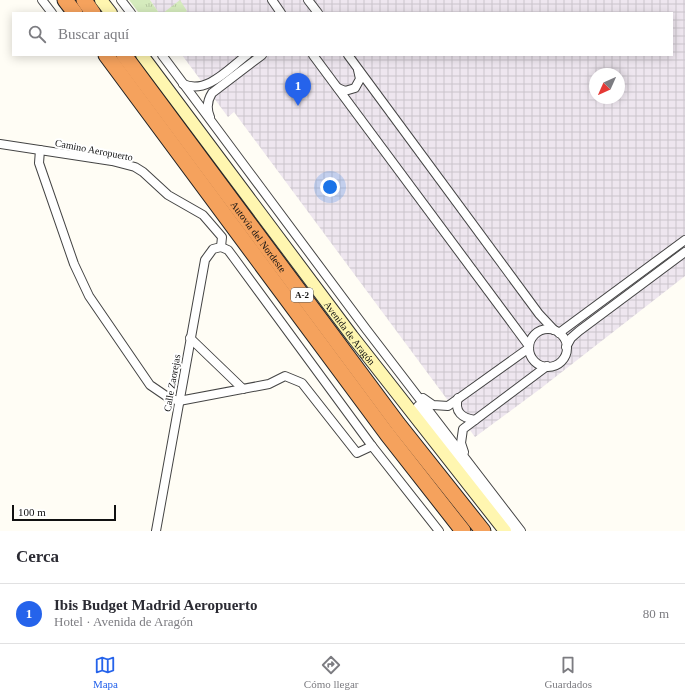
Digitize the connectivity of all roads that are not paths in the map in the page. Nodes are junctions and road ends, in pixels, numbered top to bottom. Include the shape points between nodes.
1 (42, 0) edge
2 (65, 0) edge
3 (84, 0) edge
4 (101, 0) edge
5 (121, 0) edge
6 (272, 0) edge
7 (308, 0) edge
8 (51, 12) edge
9 (74, 12) edge
10 (92, 12) edge
11 (110, 12) edge
12 (130, 12) edge
13 (280, 12) edge
14 (317, 12) edge
15 (107, 56) edge
16 (125, 56) edge
17 (143, 56) edge
18 (163, 56) edge
19 (246, 56) edge
20 (261, 56) edge
21 (314, 56) edge
22 (349, 56) edge
23 (358, 70) junction
24 (183, 84) junction
25 (338, 88) junction
26 (212, 123) junction
27 (0, 144) edge
28 (40, 150) junction
29 (685, 240) edge
30 (221, 247) junction
31 (685, 252) edge
32 (366, 330) junction
33 (556, 331) junction
34 (190, 338) junction
35 (529, 347) junction
36 (566, 347) junction
37 (547, 366) junction
38 (397, 370) junction
39 (243, 389) junction
40 (458, 398) junction
41 (179, 401) junction
42 (475, 420) junction
43 (372, 446) junction
44 (471, 465) junction
45 (156, 531) edge
46 (438, 531) edge
47 (463, 531) edge
48 (483, 531) edge
49 (505, 531) edge
50 (514, 531) edge
51 (521, 531) edge

1 - 8 street
2 - 9 highway
3 - 10 highway
4 - 11 street
5 - 12 street
6 - 13 street
7 - 14 street
15 - 47 highway, Autovía del Nordeste / A-2 via 382,427
16 - 48 highway, Autovía del Nordeste / A-2 via 384,406
17 - 49 street, Avenida de Aragón via 352,336
18 - 24 street
19 - 24 street via 206,85 192,88
20 - 26 street via 212,93 207,110
21 - 25 street
22 - 23 street
23 - 25 street via 360,79 355,88 345,91
23 - 33 street via 539,314
24 - 26 street
25 - 35 street
26 - 32 street
27 - 28 street, Camino Aeropuerto
28 - 30 street, Camino Aeropuerto via 135,167 168,196 203,215 222,237
28 - 41 street via 39,163 74,264 89,296 150,385 169,398
29 - 33 street
30 - 34 street, Calle Zaorejas via 213,249 205,260
30 - 43 street via 228,250
31 - 36 street via 579,331
32 - 38 street
32 - 50 street via 436,431
33 - 35 street via 537,332
33 - 36 street via 563,337
34 - 39 street
34 - 41 street, Calle Zaorejas
35 - 37 street via 536,363
35 - 40 street
36 - 37 street via 561,361
37 - 42 street
38 - 40 street via 432,405 448,406
38 - 44 street
39 - 41 street
39 - 43 street via 269,384 285,376 291,377 302,383 357,452
40 - 42 street via 461,416
41 - 45 street, Calle Zaorejas
42 - 44 street via 463,429 461,443
43 - 46 street
44 - 51 street

